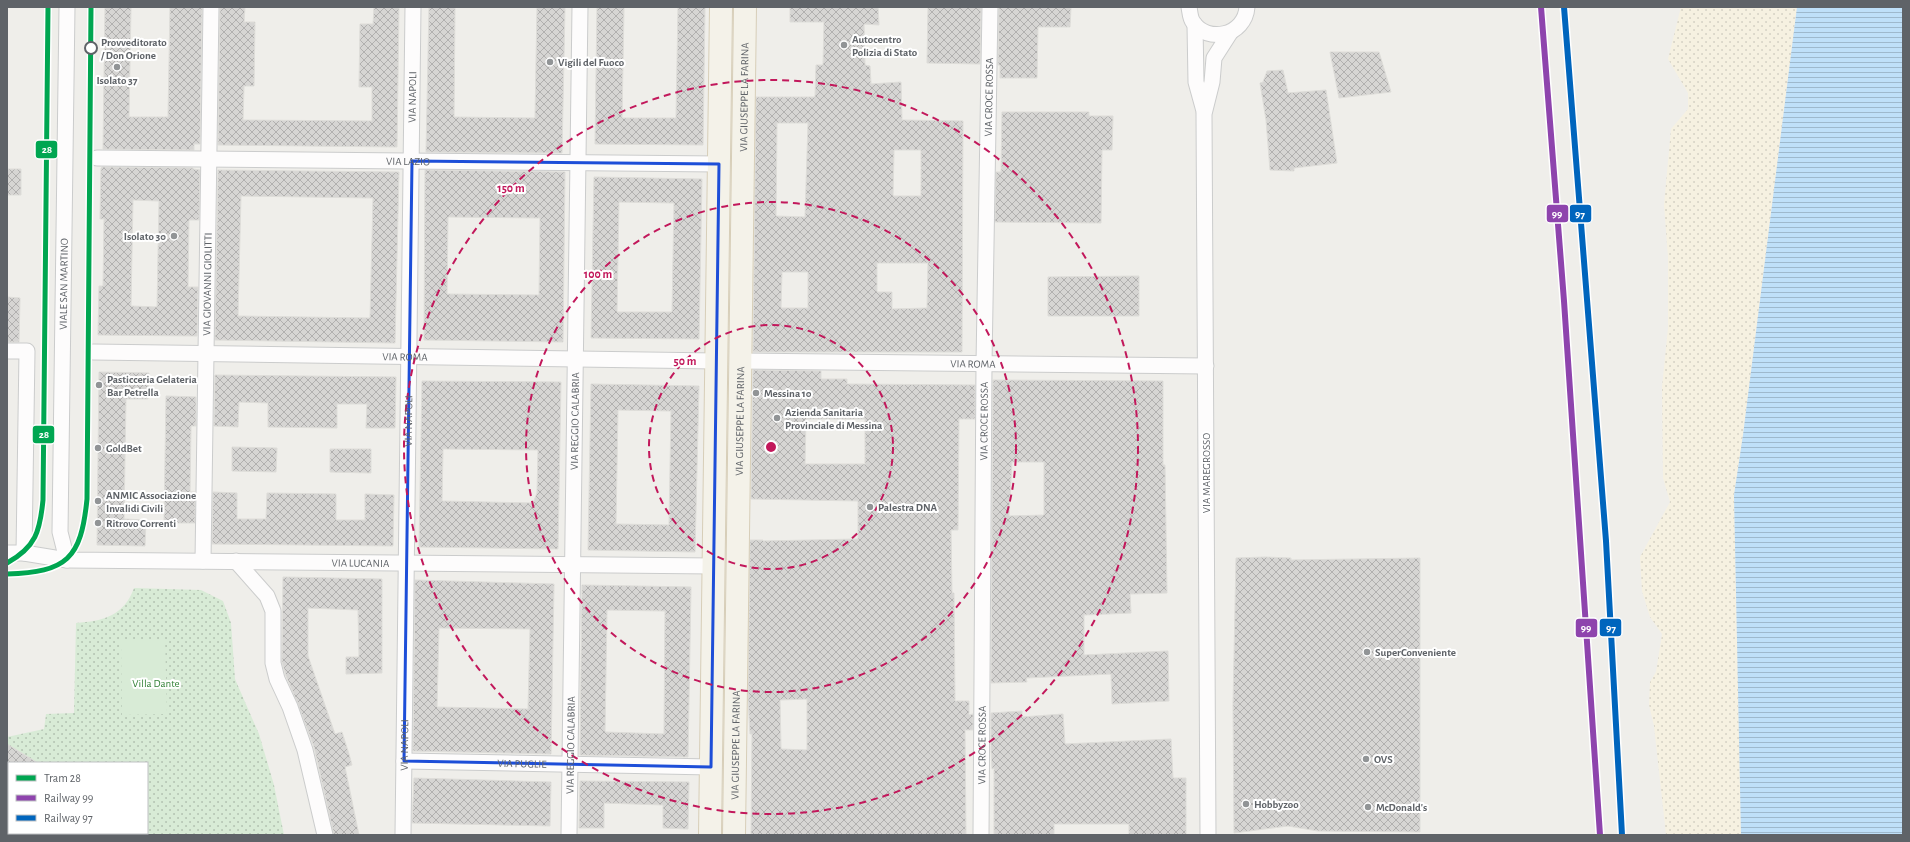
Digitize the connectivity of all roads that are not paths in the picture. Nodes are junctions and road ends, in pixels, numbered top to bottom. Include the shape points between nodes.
1 (67, 7) edge
2 (211, 7) edge
3 (413, 7) edge
4 (580, 7) edge
5 (721, 7) edge
6 (745, 7) edge
7 (990, 7) edge
8 (1188, 7) edge
9 (1247, 7) edge
10 (1195, 25) junction
11 (1230, 33) junction
12 (1204, 111) junction
13 (97, 158) dead end
14 (209, 159) junction
15 (412, 161) junction
16 (578, 162) junction
17 (719, 164) junction
18 (7, 351) edge
19 (93, 352) dead end
20 (206, 354) junction
21 (409, 356) junction
22 (576, 359) junction
23 (716, 361) junction
24 (740, 361) junction
25 (984, 364) junction
26 (1206, 366) junction
27 (7, 553) edge
28 (24, 553) junction
29 (66, 560) junction
30 (203, 560) junction
31 (236, 561) junction
32 (407, 563) junction
33 (573, 565) junction
34 (714, 566) junction
35 (404, 761) junction
36 (570, 765) junction
37 (711, 767) junction
38 (325, 835) edge
39 (403, 835) edge
40 (569, 835) edge
41 (710, 835) edge
42 (734, 835) edge
43 (981, 835) edge
44 (1208, 835) edge

1 - 29 street, VIALE SAN MARTINO via 60,532
2 - 14 street, VIA GIOVANNI GIOLITTI
3 - 15 street, VIA NAPOLI
4 - 16 street, VIA REGGIO CALABRIA
5 - 17 main road
6 - 24 main road, VIA GIUSEPPE LA FARINA
7 - 25 street, VIA CROCE ROSSA
8 - 10 street
9 - 11 street via 1243,21
10 - 11 street via 1212,33
10 - 12 street via 1196,82
11 - 12 street via 1214,58 1212,82
12 - 26 street, VIA MAREGROSSO
13 - 14 street, VIA LAZIO
14 - 15 street, VIA LAZIO
14 - 20 street, VIA GIOVANNI GIOLITTI
15 - 16 street, VIA LAZIO
15 - 21 street, VIA NAPOLI
16 - 17 street, VIA LAZIO
16 - 22 street, VIA REGGIO CALABRIA
17 - 23 main road
18 - 28 street via 27,351
19 - 20 street, VIA ROMA
20 - 21 street, VIA ROMA
20 - 30 street, VIA GIOVANNI GIOLITTI
21 - 22 street, VIA ROMA
21 - 32 street, VIA NAPOLI
22 - 23 street, VIA ROMA
22 - 33 street, VIA REGGIO CALABRIA
23 - 34 main road
24 - 25 street, VIA ROMA
24 - 42 main road, VIA GIUSEPPE LA FARINA
25 - 26 street, VIA ROMA
25 - 43 street, VIA CROCE ROSSA
26 - 44 street, VIA MAREGROSSO
27 - 28 street, VIA LUCANIA
28 - 29 street, VIA LUCANIA
29 - 30 street, VIA LUCANIA
30 - 31 street, VIA LUCANIA
31 - 32 street, VIA LUCANIA
31 - 38 street via 267,596 273,611 273,663 305,750
32 - 33 street, VIA LUCANIA
32 - 35 street, VIA NAPOLI
33 - 34 street, VIA LUCANIA
33 - 36 street, VIA REGGIO CALABRIA
34 - 37 main road
35 - 36 street, VIA PUGLIE
35 - 39 street, VIA NAPOLI
36 - 37 street, VIA PUGLIE
36 - 40 street, VIA REGGIO CALABRIA
37 - 41 main road

